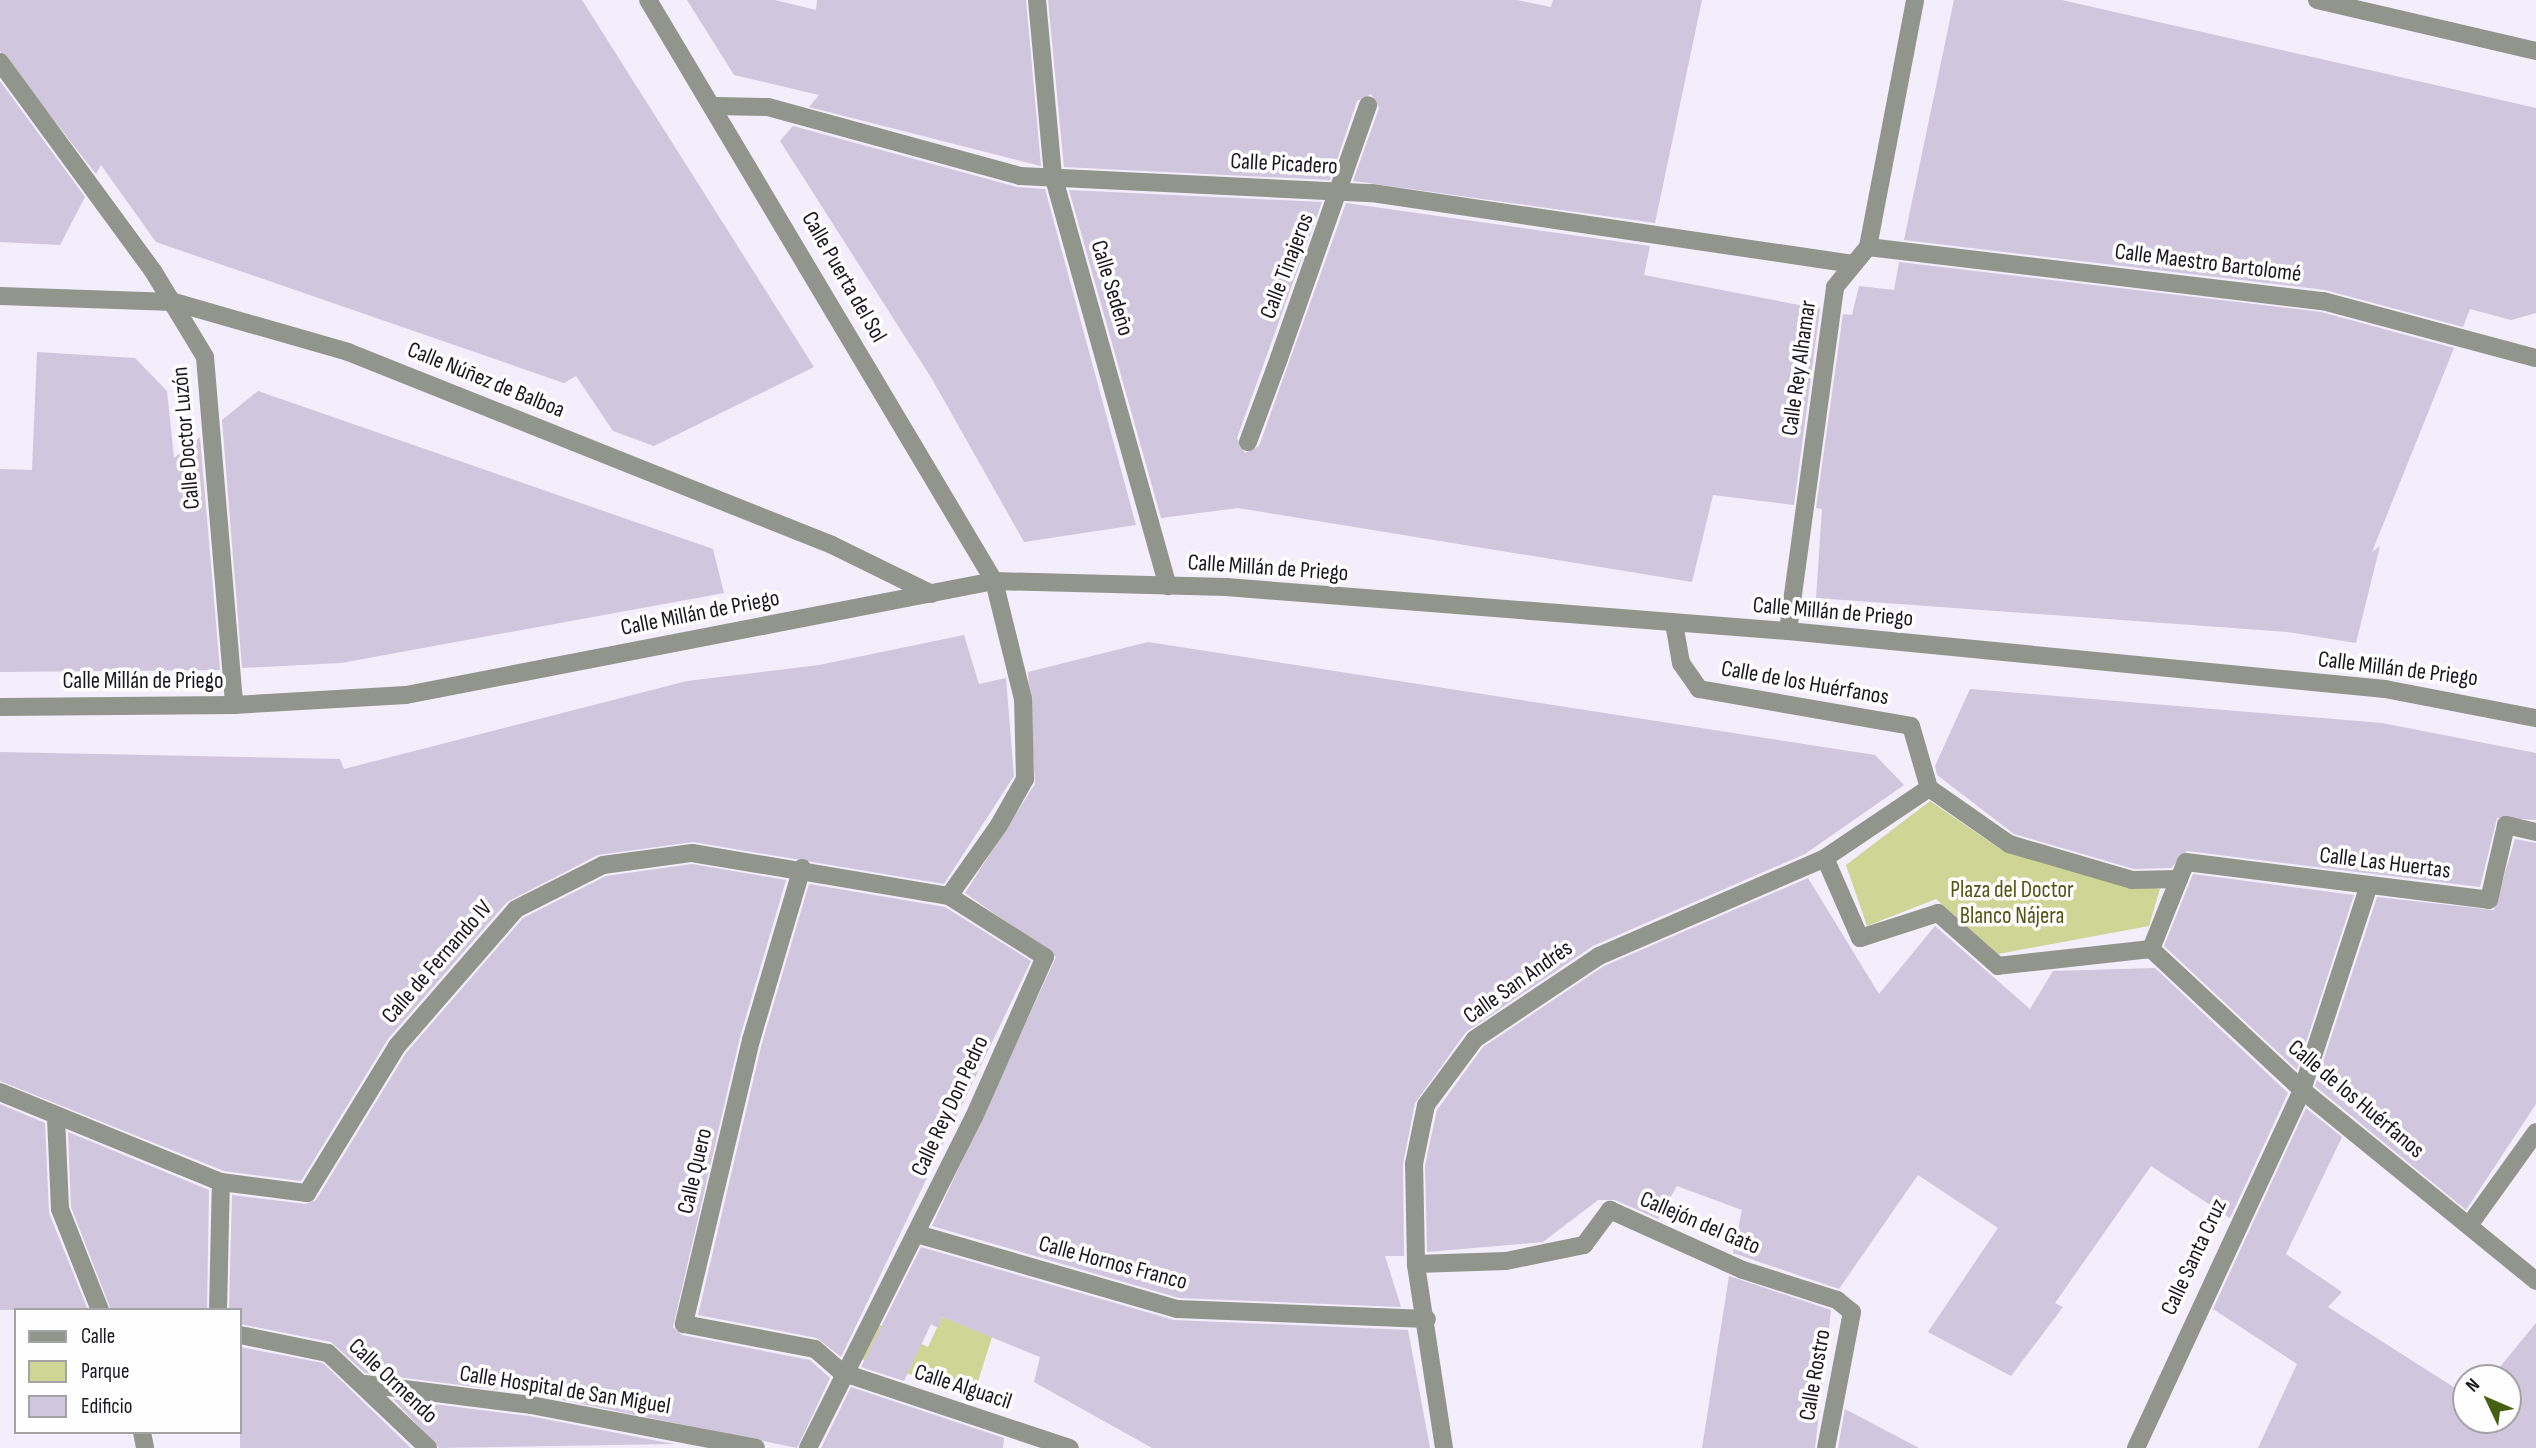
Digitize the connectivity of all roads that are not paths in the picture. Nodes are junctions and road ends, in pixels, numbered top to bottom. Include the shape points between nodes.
1 (648, 0) edge
2 (1037, 0) edge
3 (1915, 0) edge
4 (2317, 0) edge
5 (2536, 51) edge
6 (0, 62) edge
7 (1368, 105) dead end
8 (716, 106) junction
9 (1053, 175) junction
10 (1341, 192) junction
11 (1868, 247) junction
12 (1853, 264) junction
13 (0, 296) edge
14 (174, 302) junction
15 (2536, 358) edge
16 (1248, 442) dead end
17 (994, 581) junction
18 (1168, 586) junction
19 (932, 594) junction
20 (1675, 623) junction
21 (1788, 631) junction
22 (234, 705) junction
23 (0, 706) edge
24 (2536, 718) edge
25 (1929, 788) junction
26 (2536, 832) edge
27 (1825, 858) junction
28 (802, 868) junction
29 (2179, 879) junction
30 (2368, 887) junction
31 (949, 896) junction
32 (2151, 948) junction
33 (2302, 1090) junction
34 (0, 1093) edge
35 (56, 1117) junction
36 (2536, 1132) edge
37 (221, 1182) junction
38 (2470, 1224) junction
39 (917, 1234) junction
40 (1416, 1264) junction
41 (2536, 1280) edge
42 (99, 1308) edge
43 (218, 1308) edge
44 (1852, 1312) joint
45 (1427, 1319) junction
46 (242, 1335) edge
47 (841, 1372) junction
48 (365, 1384) junction
49 (428, 1448) edge
50 (756, 1448) edge
51 (808, 1448) edge
52 (1070, 1448) edge
53 (1444, 1448) edge
54 (1826, 1448) edge
55 (2136, 1448) edge

1 - 8 street, Calle Puerta del Sol
2 - 9 street, Calle Sedeño
3 - 11 street
4 - 5 street
6 - 14 street, Calle Doctor Luzón
7 - 10 street, Calle Tinajeros
8 - 9 street, Calle Picadero via 768,107 1020,176
8 - 17 street, Calle Puerta del Sol
9 - 10 street, Calle Picadero
9 - 18 street, Calle Sedeño
10 - 12 street, Calle Picadero
10 - 16 street, Calle Tinajeros
11 - 12 street, Calle Rey Alhamar
11 - 15 street, Calle Maestro Bartolomé via 2323,301
12 - 21 street, Calle Rey Alhamar via 1835,287
13 - 14 street, Calle Núñez de Balboa
14 - 19 street, Calle Núñez de Balboa via 348,352 832,545
14 - 22 street, Calle Doctor Luzón via 205,357
17 - 18 street, Calle Millán de Priego
17 - 19 street, Calle Millán de Priego
17 - 31 street via 1023,699 1025,779
18 - 20 street, Calle Millán de Priego
19 - 22 street, Calle Millán de Priego via 406,695
20 - 21 street, Calle Millán de Priego
20 - 25 street, Calle de los Huérfanos via 1682,663 1699,689 1911,726
21 - 24 street, Calle Millán de Priego via 2385,689
22 - 23 street, Calle Millán de Priego
25 - 27 street, Calle San Andrés
25 - 29 street via 2009,844 2132,880
26 - 30 street, Calle Las Huertas via 2506,825 2489,900
27 - 32 street via 1860,938 1938,913 1998,966
27 - 40 street, Calle San Andrés via 1599,956 1475,1039 1426,1105 1415,1164
28 - 31 street, Calle de Fernando IV
28 - 37 street, Calle de Fernando IV via 692,853 603,865 516,909 397,1046 307,1193
28 - 47 street, Calle Quero via 751,1040 684,1324 815,1349
29 - 30 street, Calle Las Huertas via 2186,862
29 - 32 street
30 - 33 street, Calle Santa Cruz
31 - 39 street, Calle Rey Don Pedro via 1045,957
32 - 33 street, Calle de los Huérfanos
33 - 38 street, Calle de los Huérfanos
33 - 55 street, Calle Santa Cruz
34 - 35 street, Calle de Fernando IV
35 - 37 street, Calle de Fernando IV
35 - 42 street via 60,1209
36 - 38 street
37 - 43 street
38 - 41 street, Calle de los Huérfanos
39 - 45 street, Calle Hornos Franco via 1177,1309
39 - 47 street, Calle Rey Don Pedro
40 - 44 street, Callejón del Gato via 1506,1262 1584,1245 1610,1210
40 - 45 street, Calle San Andrés
44 - 54 street, Calle Rostro
45 - 53 street, Calle San Andrés
46 - 48 street, Calle Ormendo via 328,1353
47 - 51 street
47 - 52 street, Calle Alguacil
48 - 49 street, Calle Ormendo
48 - 50 street, Calle Hospital de San Miguel via 531,1405

